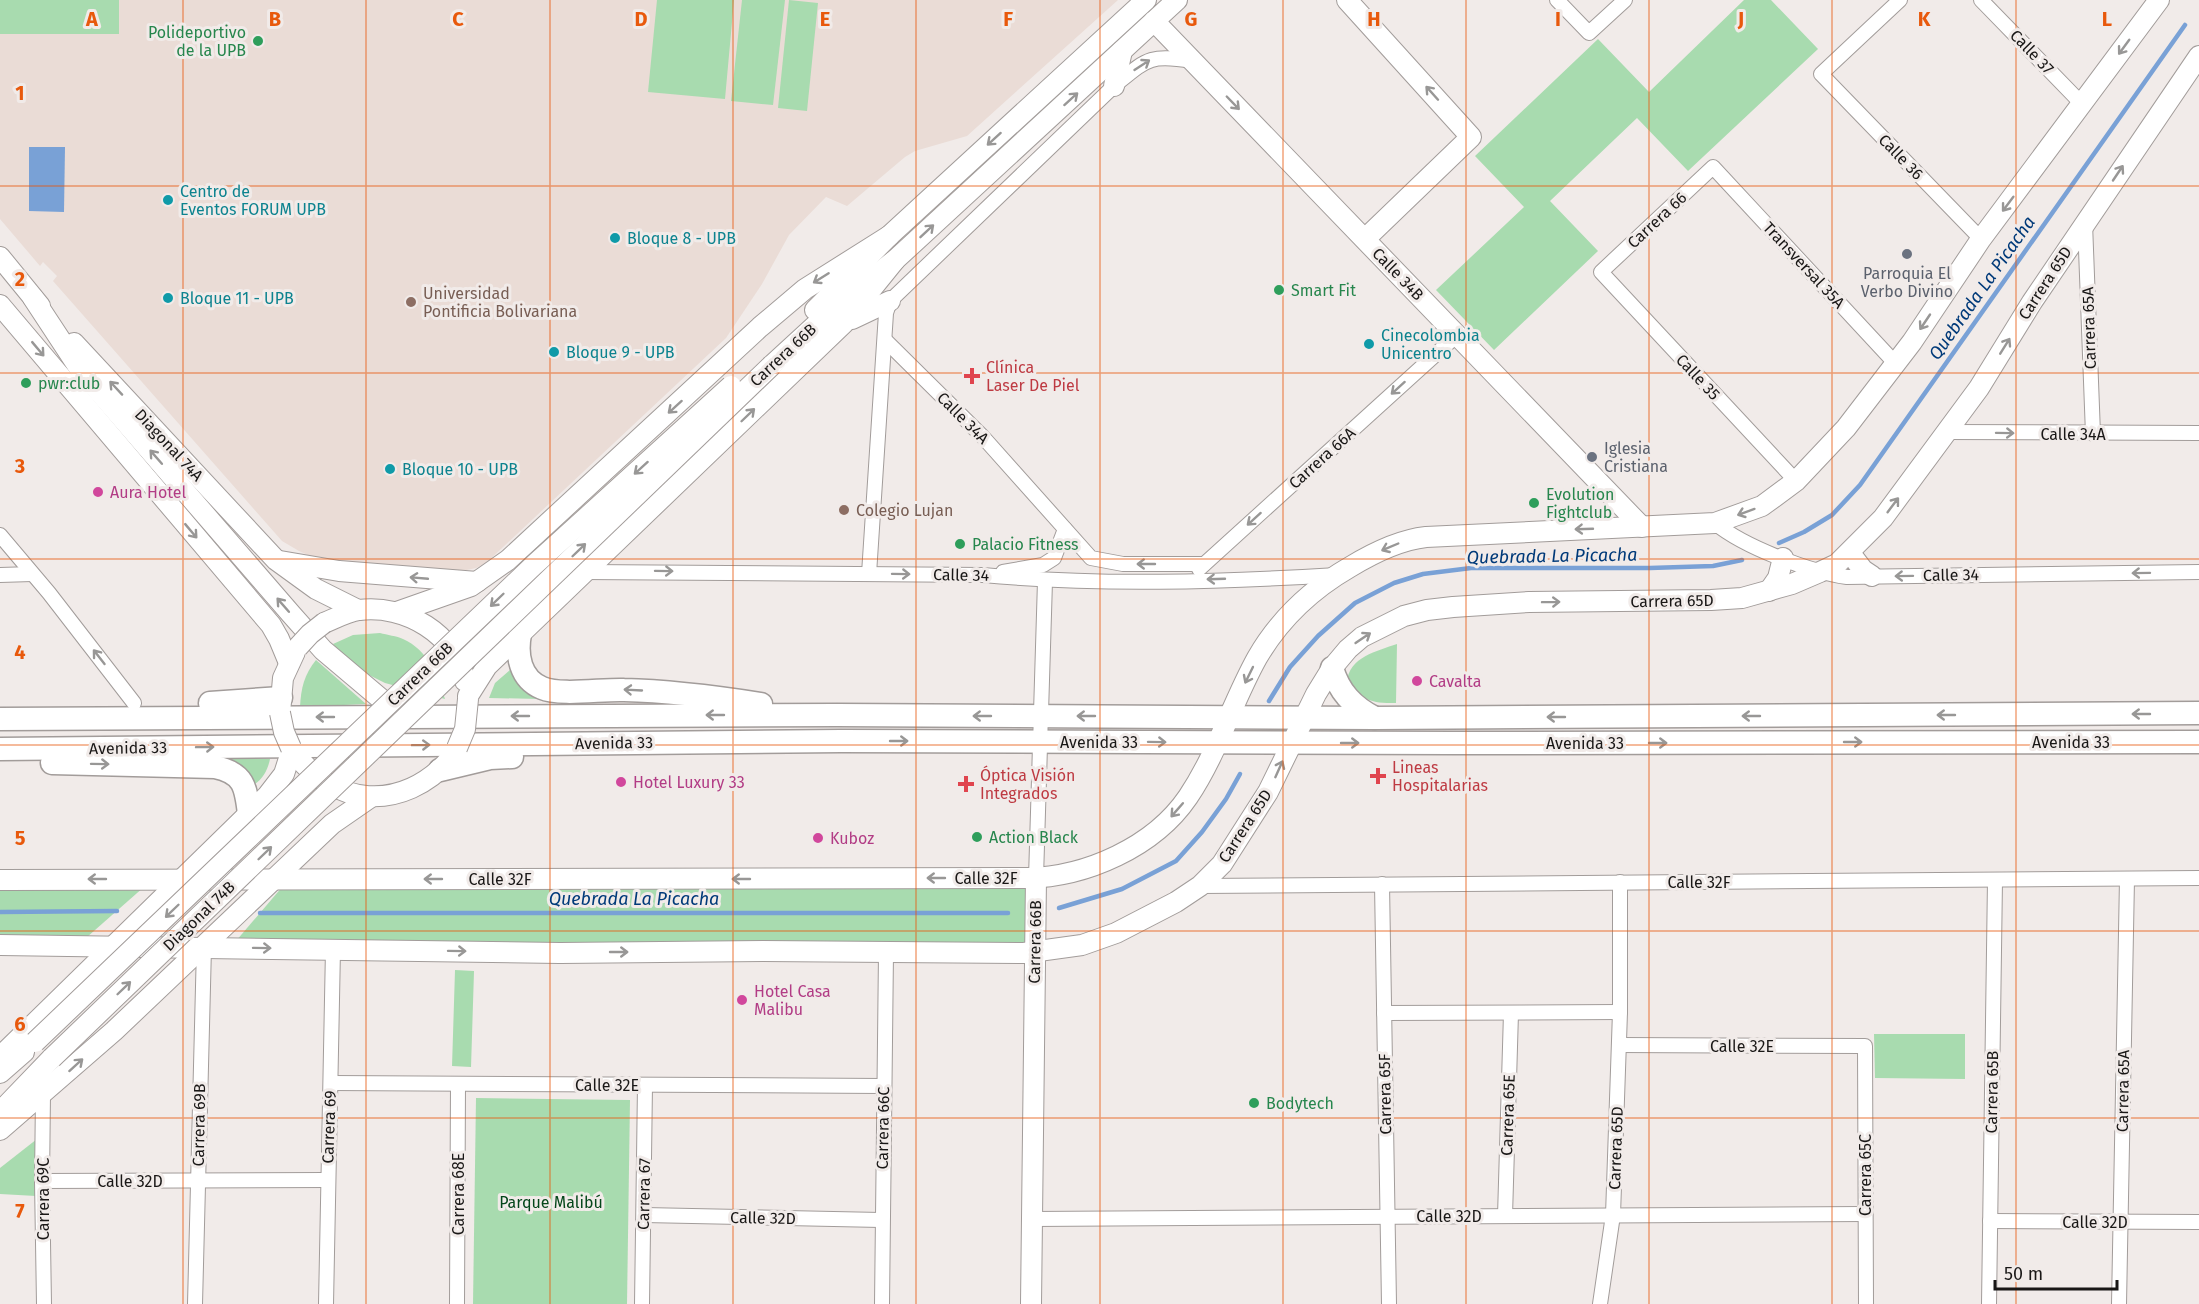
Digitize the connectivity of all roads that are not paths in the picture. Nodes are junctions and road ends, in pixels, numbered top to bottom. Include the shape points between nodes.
1 (1146, 0) edge
2 (1177, 0) edge
3 (1347, 0) edge
4 (1557, 0) edge
5 (1625, 0) edge
6 (1900, 0) edge
7 (1981, 0) edge
8 (2159, 0) edge
9 (1154, 21) junction
10 (1122, 51) junction
11 (2199, 56) edge
12 (1192, 61) junction
13 (1114, 86) junction
14 (2082, 104) junction
15 (1713, 167) joint
16 (2085, 221) junction
17 (889, 236) junction
18 (1365, 239) junction
19 (1981, 239) junction
20 (0, 257) edge
21 (895, 260) junction
22 (1601, 272) joint
23 (33, 298) junction
24 (890, 301) junction
25 (0, 305) edge
26 (844, 323) junction
27 (1457, 335) junction
28 (886, 341) junction
29 (767, 361) junction
30 (1895, 363) junction
31 (1946, 432) junction
32 (2199, 433) edge
33 (2093, 434) junction
34 (1796, 481) junction
35 (589, 485) junction
36 (1715, 523) junction
37 (1642, 527) junction
38 (1065, 529) junction
39 (625, 532) junction
40 (0, 535) edge
41 (1850, 553) junction
42 (1783, 558) junction
43 (276, 560) junction
44 (508, 560) junction
45 (1204, 564) junction
46 (584, 572) junction
47 (1820, 572) junction
48 (2199, 572) edge
49 (32, 574) junction
50 (869, 574) junction
51 (0, 575) edge
52 (983, 575) junction
53 (1337, 575) junction
54 (1872, 576) junction
55 (1186, 580) junction
56 (1044, 581) junction
57 (477, 582) junction
58 (1769, 591) junction
59 (558, 597) junction
60 (358, 610) junction
61 (397, 612) junction
62 (520, 634) junction
63 (293, 655) junction
64 (1332, 668) junction
65 (468, 697) junction
66 (135, 703) junction
67 (280, 706) junction
68 (0, 709) edge
69 (2199, 713) edge
70 (837, 715) junction
71 (1041, 716) junction
72 (395, 717) junction
73 (1228, 717) junction
74 (1304, 717) junction
75 (1375, 718) junction
76 (0, 719) edge
77 (841, 741) junction
78 (1040, 742) junction
79 (1217, 742) junction
80 (2199, 742) edge
81 (1291, 743) junction
82 (0, 749) edge
83 (292, 749) junction
84 (0, 762) edge
85 (440, 770) junction
86 (371, 796) junction
87 (249, 814) junction
88 (311, 844) junction
89 (2199, 878) edge
90 (181, 879) junction
91 (274, 879) junction
92 (319, 879) junction
93 (2127, 879) junction
94 (0, 880) edge
95 (1995, 880) junction
96 (1620, 882) junction
97 (1036, 884) junction
98 (1382, 884) junction
99 (1200, 886) junction
100 (141, 918) junction
101 (0, 945) edge
102 (1034, 945) junction
103 (113, 946) junction
104 (167, 946) junction
105 (204, 947) junction
106 (333, 949) junction
107 (886, 952) junction
108 (70, 988) junction
109 (1620, 1012) junction
110 (1384, 1013) junction
111 (1511, 1013) junction
112 (114, 1031) junction
113 (1619, 1045) junction
114 (1865, 1046) joint
115 (0, 1057) edge
116 (0, 1073) edge
117 (331, 1083) junction
118 (458, 1084) junction
119 (645, 1085) junction
120 (883, 1086) junction
121 (43, 1094) junction
122 (0, 1112) edge
123 (0, 1130) edge
124 (198, 1180) junction
125 (327, 1180) junction
126 (42, 1181) junction
127 (1866, 1214) junction
128 (644, 1215) junction
129 (1613, 1215) junction
130 (1505, 1216) junction
131 (1387, 1217) junction
132 (1032, 1219) junction
133 (881, 1220) junction
134 (1990, 1221) junction
135 (2120, 1222) junction
136 (2199, 1222) edge
137 (44, 1304) edge
138 (195, 1304) edge
139 (326, 1304) edge
140 (457, 1304) edge
141 (642, 1304) edge
142 (882, 1304) edge
143 (1032, 1304) edge
144 (1389, 1304) edge
145 (1600, 1304) edge
146 (1866, 1304) edge
147 (1989, 1304) edge
148 (2119, 1304) edge

1 -> 17 main road, Carrera 66B
2 - 9 main road, Carrera 66B
18 -> 3 main road via 1471,137
4 - 5 street via 1588,33
6 - 19 street, Calle 36 via 1821,74
7 - 14 street, Calle 37
8 -> 14 main road
9 - 10 main road, Carrera 66B
9 - 12 main road, Calle 34B
10 - 13 main road
21 -> 10 main road, Carrera 66B
16 -> 11 main road, Carrera 65D
13 -> 12 street via 1152,58
12 -> 18 main road, Calle 34B
13 - 24 street
14 -> 19 main road
15 - 22 street, Carrera 66
15 - 30 street, Transversal 35A
31 -> 16 main road, Carrera 65D via 1979,388
16 - 33 street, Carrera 65A
17 - 29 main road, Carrera 66B
17 -> 35 main road via 806,288
18 - 27 main road, Calle 34B
19 -> 30 main road
20 - 23 main road, Diagonal 74A
21 - 26 main road
21 - 29 main road, Carrera 66B
22 - 34 street, Calle 35
43 -> 23 main road, Diagonal 74A
72 -> 23 main road via 323,650 81,371
24 - 26 main road
24 - 28 street
25 -> 63 main road
39 -> 26 main road
27 - 37 main road, Calle 34B
27 -> 45 street, Carrera 66A
28 - 38 street, Calle 34A via 982,437
28 - 50 street
29 - 72 main road, Carrera 66B, bridge via 534,565
30 - 34 main road via 1846,428
31 -> 33 street, Calle 34A
41 -> 31 main road, Carrera 65D via 1883,518
32 - 33 street, Calle 34A
34 -> 36 main road via 1762,506
35 - 39 main road via 585,502 589,512 604,527
35 - 44 main road
36 - 37 main road
36 - 42 street, Calle 34 via 1729,534
37 -> 53 main road via 1414,538 1380,551
45 -> 38 street, Calle 34A via 1104,562 1091,558
38 - 52 street via 1054,558 1043,565
46 -> 39 main road
40 - 49 street
41 - 47 main road, Carrera 65D
41 - 54 main road
42 - 47 street, Calle 34
42 - 58 main road via 1778,578
57 -> 43 main road via 339,571
43 - 60 main road, Diagonal 74A via 316,589
44 - 57 main road
44 - 59 main road via 517,558 539,567 554,585
45 - 55 street, Carrera 66A
46 -> 50 street, Calle 34
46 - 59 main road
47 - 54 street, Calle 34
47 - 58 main road, Carrera 65D
48 -> 54 street, Calle 34
49 - 51 street
66 -> 49 street
50 -> 52 street, Calle 34
52 - 56 street, Calle 34
53 -> 55 street, Calle 34
53 -> 73 main road via 1291,613 1272,636
55 - 56 street, Calle 34
56 - 71 street, Carrera 66B
57 - 61 main road
64 -> 58 main road, Carrera 65D via 1362,637 1404,616 1427,610 1529,602 1711,600
59 - 62 main road
60 - 61 main road
60 - 63 main road, bridge via 324,623
61 - 65 main road via 438,634 464,673
62 - 65 main road via 487,666
70 -> 62 main road via 675,693 543,689 521,667
63 - 67 main road via 283,678
64 - 74 main road, Carrera 65D
64 - 75 main road via 1343,693
65 - 85 main road, bridge via 465,729 457,748
66 - 67 main road
66 - 68 main road
67 - 83 main road, bridge via 284,732
69 -> 75 main road, Avenida 33
71 -> 70 main road, Avenida 33
70 -> 72 main road, Avenida 33
73 -> 71 main road, Avenida 33
71 - 78 street, Carrera 66B
72 -> 76 main road, Avenida 33
72 -> 116 main road, Diagonal 74B, bridge
122 -> 72 main road, Diagonal 74B, bridge
73 - 74 main road, Avenida 33
73 - 79 main road
74 - 75 main road, Avenida 33
74 - 81 main road, Carrera 65D
77 -> 78 main road, Avenida 33
82 -> 77 main road, Avenida 33
77 - 85 main road via 719,756 490,758
78 -> 79 main road, Avenida 33
78 - 97 street, Carrera 66B
79 - 81 main road, Avenida 33
79 -> 97 main road via 1188,797 1157,830 1122,853
81 -> 80 main road, Avenida 33
99 -> 81 main road, Carrera 65D via 1222,864 1246,829
83 - 86 main road via 325,783 347,793
83 - 87 main road via 277,785
84 -> 87 main road via 226,769 242,781
85 - 86 main road via 401,793
86 - 88 main road
87 - 90 main road
88 - 91 main road
88 - 92 main road via 312,862
89 - 93 street, Calle 32F
90 - 91 main road, Calle 32F
90 -> 94 main road, Calle 32F
90 - 100 main road
91 - 92 main road, Calle 32F
91 - 105 main road
97 -> 92 main road, Calle 32F
93 - 95 street, Calle 32F
93 - 135 street, Carrera 65A
95 - 96 street, Calle 32F
95 - 134 street, Carrera 65B
96 - 98 street, Calle 32F
96 - 109 street, Carrera 65D
97 - 102 main road, Carrera 66B
98 - 99 street, Calle 32F
98 - 110 street, Carrera 65F
99 - 102 main road, Carrera 65D via 1116,933 1082,945
100 - 103 main road
100 - 104 main road via 155,939
101 - 103 main road
102 - 107 main road
102 - 132 main road, Carrera 66B
103 - 104 main road
103 - 108 main road
104 - 105 main road
105 -> 106 main road
105 - 112 main road
105 - 124 street, Carrera 69B
106 -> 107 main road
106 - 117 street, Carrera 69
107 - 120 street, Carrera 66C
108 - 112 main road via 100,1002
108 - 115 main road
109 - 111 street
109 - 113 street, Carrera 65D
110 - 111 street
110 - 131 street, Carrera 65F
111 - 130 street, Carrera 65E
121 -> 112 main road
113 - 114 street, Calle 32E
113 - 129 street, Carrera 65D
114 - 127 street, Carrera 65C
117 - 118 street, Calle 32E
117 - 125 street, Carrera 69
118 - 119 street, Calle 32E
118 - 140 street, Carrera 68E
119 - 120 street, Calle 32E
119 - 128 street, Carrera 67
120 - 133 street, Carrera 66C
121 - 123 main road
121 - 126 street, Carrera 69C
124 - 125 street, Calle 32D
124 - 126 street, Calle 32D
124 - 138 street, Carrera 69B
125 - 139 street, Carrera 69
126 - 137 street, Carrera 69C
127 - 129 street, Calle 32D
127 - 146 street, Carrera 65C
128 - 133 street, Calle 32D
128 - 141 street, Carrera 67
129 - 130 street, Calle 32D
129 - 145 street, Carrera 65D
130 - 131 street, Calle 32D
131 - 132 street, Calle 32D
131 - 144 street, Carrera 65F
132 - 143 main road, Carrera 66B
133 - 142 street, Carrera 66C
134 - 135 street, Calle 32D
134 - 147 street, Carrera 65B
135 - 136 street, Calle 32D
135 - 148 street, Carrera 65A

